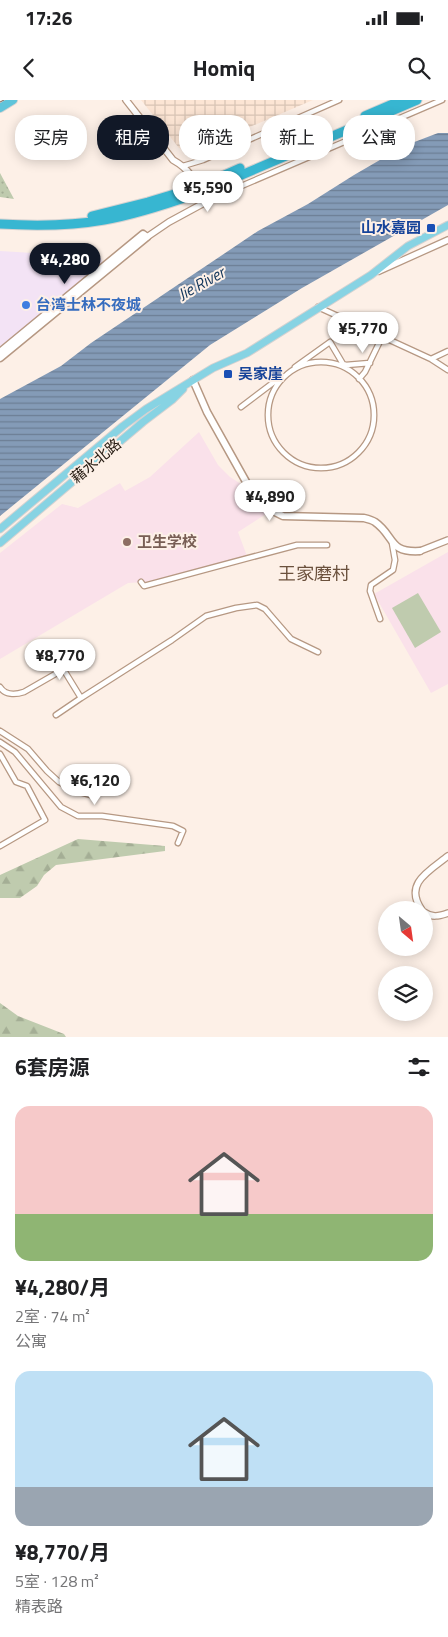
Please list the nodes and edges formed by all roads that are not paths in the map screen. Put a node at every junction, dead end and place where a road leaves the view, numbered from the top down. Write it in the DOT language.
graph roads {
  1 [pos="14,100"];
  2 [pos="126,100"];
  3 [pos="339,100"];
  4 [pos="402,100"];
  5 [pos="418,100"];
  6 [pos="442,100"];
  7 [pos="0,108"];
  8 [pos="183,166"];
  9 [pos="203,188"];
  10 [pos="204,203"];
  11 [pos="107,216"];
  12 [pos="0,219"];
  13 [pos="448,223"];
  14 [pos="0,224"];
  15 [pos="147,238"];
  16 [pos="448,240"];
  17 [pos="371,275"];
  18 [pos="339,296"];
  19 [pos="318,307"];
  20 [pos="382,337"];
  21 [pos="448,351"];
  22 [pos="0,352"];
  23 [pos="0,358"];
  24 [pos="431,359"];
  25 [pos="370,362"];
  26 [pos="448,370"];
  27 [pos="359,379"];
  28 [pos="193,380"];
  29 [pos="241,406"];
  30 [pos="0,529"];
  31 [pos="448,540"];
  32 [pos="392,542"];
  33 [pos="0,543"];
  34 [pos="327,545"];
  35 [pos="420,551"];
  36 [pos="141,582"];
  37 [pos="380,620"];
  38 [pos="318,652"];
  39 [pos="54,654"];
  40 [pos="64,669"];
  41 [pos="0,687"];
  42 [pos="81,698"];
  43 [pos="56,715"];
  44 [pos="0,731"];
  45 [pos="0,742"];
  46 [pos="0,754"];
  47 [pos="2,763"];
  48 [pos="91,795"];
  49 [pos="178,843"];
  50 [pos="0,846"];
  51 [pos="448,856"];
  52 [pos="417,901"];
  53 [pos="448,913"];
  54 [pos="433,916"];
  1 -- 7 [label="highway"];
  2 -- 8 [label="street"];
  3 -- 8 [label="street"];
  4 -- 9 [label="highway"];
  5 -- 9 [label="highway"];
  6 -- 10 [label="street"];
  8 -- 10 [label="street"];
  9 -- 11 [label="highway, bridge"];
  10 -- 15 [label="street"];
  11 -- 12 [label="highway"];
  11 -- 14 [label="highway"];
  13 -- 17 [label="main road, 藉水北路"];
  13 -- 18 [label="main road, 藉水北路"];
  15 -- 22 [label="main road"];
  15 -- 23 [label="main road"];
  16 -- 17 [label="street"];
  17 -- 18 [label="main road, 藉水北路"];
  18 -- 19 [label="main road, 藉水北路"];
  19 -- 20 [label="street"];
  19 -- 28 [label="main road, 藉水北路"];
  20 -- 24 [label="street"];
  20 -- 25 [label="street"];
  21 -- 24 [label="street"];
  24 -- 26 [label="street"];
  25 -- 27 [label="street"];
  25 -- 29 [label="street"];
  27 -- 27 [label="street"];
  28 -- 30 [label="main road, 藉水北路"];
  28 -- 32 [label="main road"];
  28 -- 33 [label="main road, 藉水北路"];
  31 -- 35 [label="street"];
  32 -- 35 [label="main road"];
  32 -- 37 [label="street"];
  34 -- 36 [label="street"];
  38 -- 42 [label="street"];
  39 -- 40 [label="street"];
  40 -- 41 [label="street"];
  40 -- 42 [label="street"];
  42 -- 43 [label="street"];
  44 -- 48 [label="street"];
  45 -- 49 [label="street"];
  46 -- 47 [label="street"];
  47 -- 50 [label="street"];
  51 -- 52 [label="street"];
  53 -- 54 [label="street"];
}
